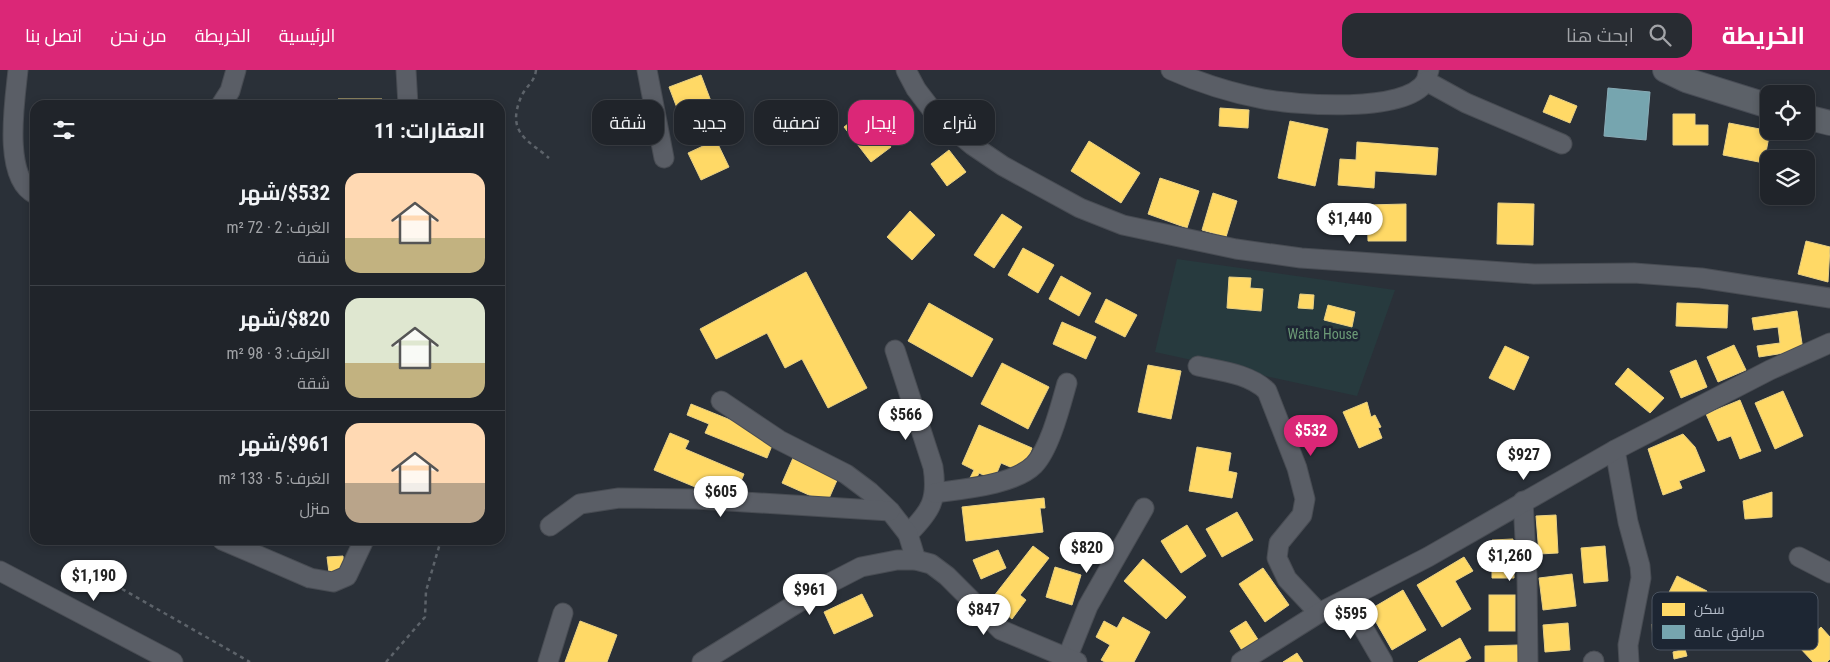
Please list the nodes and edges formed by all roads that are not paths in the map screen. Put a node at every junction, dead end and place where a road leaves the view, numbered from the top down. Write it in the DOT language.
graph roads {
  1 [pos="18,70"];
  2 [pos="236,70"];
  3 [pos="406,70"];
  4 [pos="647,70"];
  5 [pos="906,70"];
  6 [pos="1171,70"];
  7 [pos="1672,72"];
  8 [pos="1427,76"];
  9 [pos="224,100"];
  10 [pos="408,100"];
  11 [pos="1760,103"];
  12 [pos="1815,119"];
  13 [pos="1830,123"];
  14 [pos="1562,144"];
  15 [pos="664,158"];
  16 [pos="30,191"];
  17 [pos="1830,298"];
  18 [pos="1830,343"];
  19 [pos="895,350"];
  20 [pos="1198,366"];
  21 [pos="1067,383"];
  22 [pos="721,401"];
  23 [pos="1614,450"];
  24 [pos="935,493"];
  25 [pos="1523,501"];
  26 [pos="1144,508"];
  27 [pos="890,511"];
  28 [pos="550,526"];
  29 [pos="908,534"];
  30 [pos="238,545"];
  31 [pos="362,545"];
  32 [pos="1799,557"];
  33 [pos="916,560"];
  34 [pos="0,570"];
  35 [pos="1830,573"];
  36 [pos="1347,600"];
  37 [pos="563,613"];
  38 [pos="1319,613"];
  39 [pos="1073,659"];
  40 [pos="173,662"];
  41 [pos="548,662"];
  42 [pos="702,662"];
  43 [pos="1241,662"];
  44 [pos="1383,662"];
  45 [pos="1528,662"];
  46 [pos="1629,662"];
  1 -- 16 [label="street"];
  2 -- 9 [label="street"];
  3 -- 10 [label="street"];
  4 -- 15 [label="street"];
  5 -- 17 [label="street"];
  6 -- 8 [label="street"];
  7 -- 11 [label="main road"];
  8 -- 14 [label="street"];
  12 -- 13 [label="main road"];
  18 -- 23 [label="street"];
  19 -- 24 [label="street"];
  20 -- 38 [label="street"];
  21 -- 24 [label="street"];
  22 -- 27 [label="street"];
  23 -- 25 [label="street"];
  23 -- 46 [label="street"];
  24 -- 29 [label="street"];
  25 -- 36 [label="street"];
  25 -- 45 [label="street"];
  26 -- 39 [label="street"];
  27 -- 28 [label="street"];
  27 -- 29 [label="street"];
  29 -- 33 [label="street"];
  30 -- 31 [label="street"];
  32 -- 35 [label="street"];
  33 -- 39 [label="street"];
  33 -- 42 [label="street"];
  34 -- 40 [label="street"];
  36 -- 38 [label="street"];
  36 -- 44 [label="street"];
  37 -- 41 [label="street"];
  38 -- 43 [label="street"];
}
